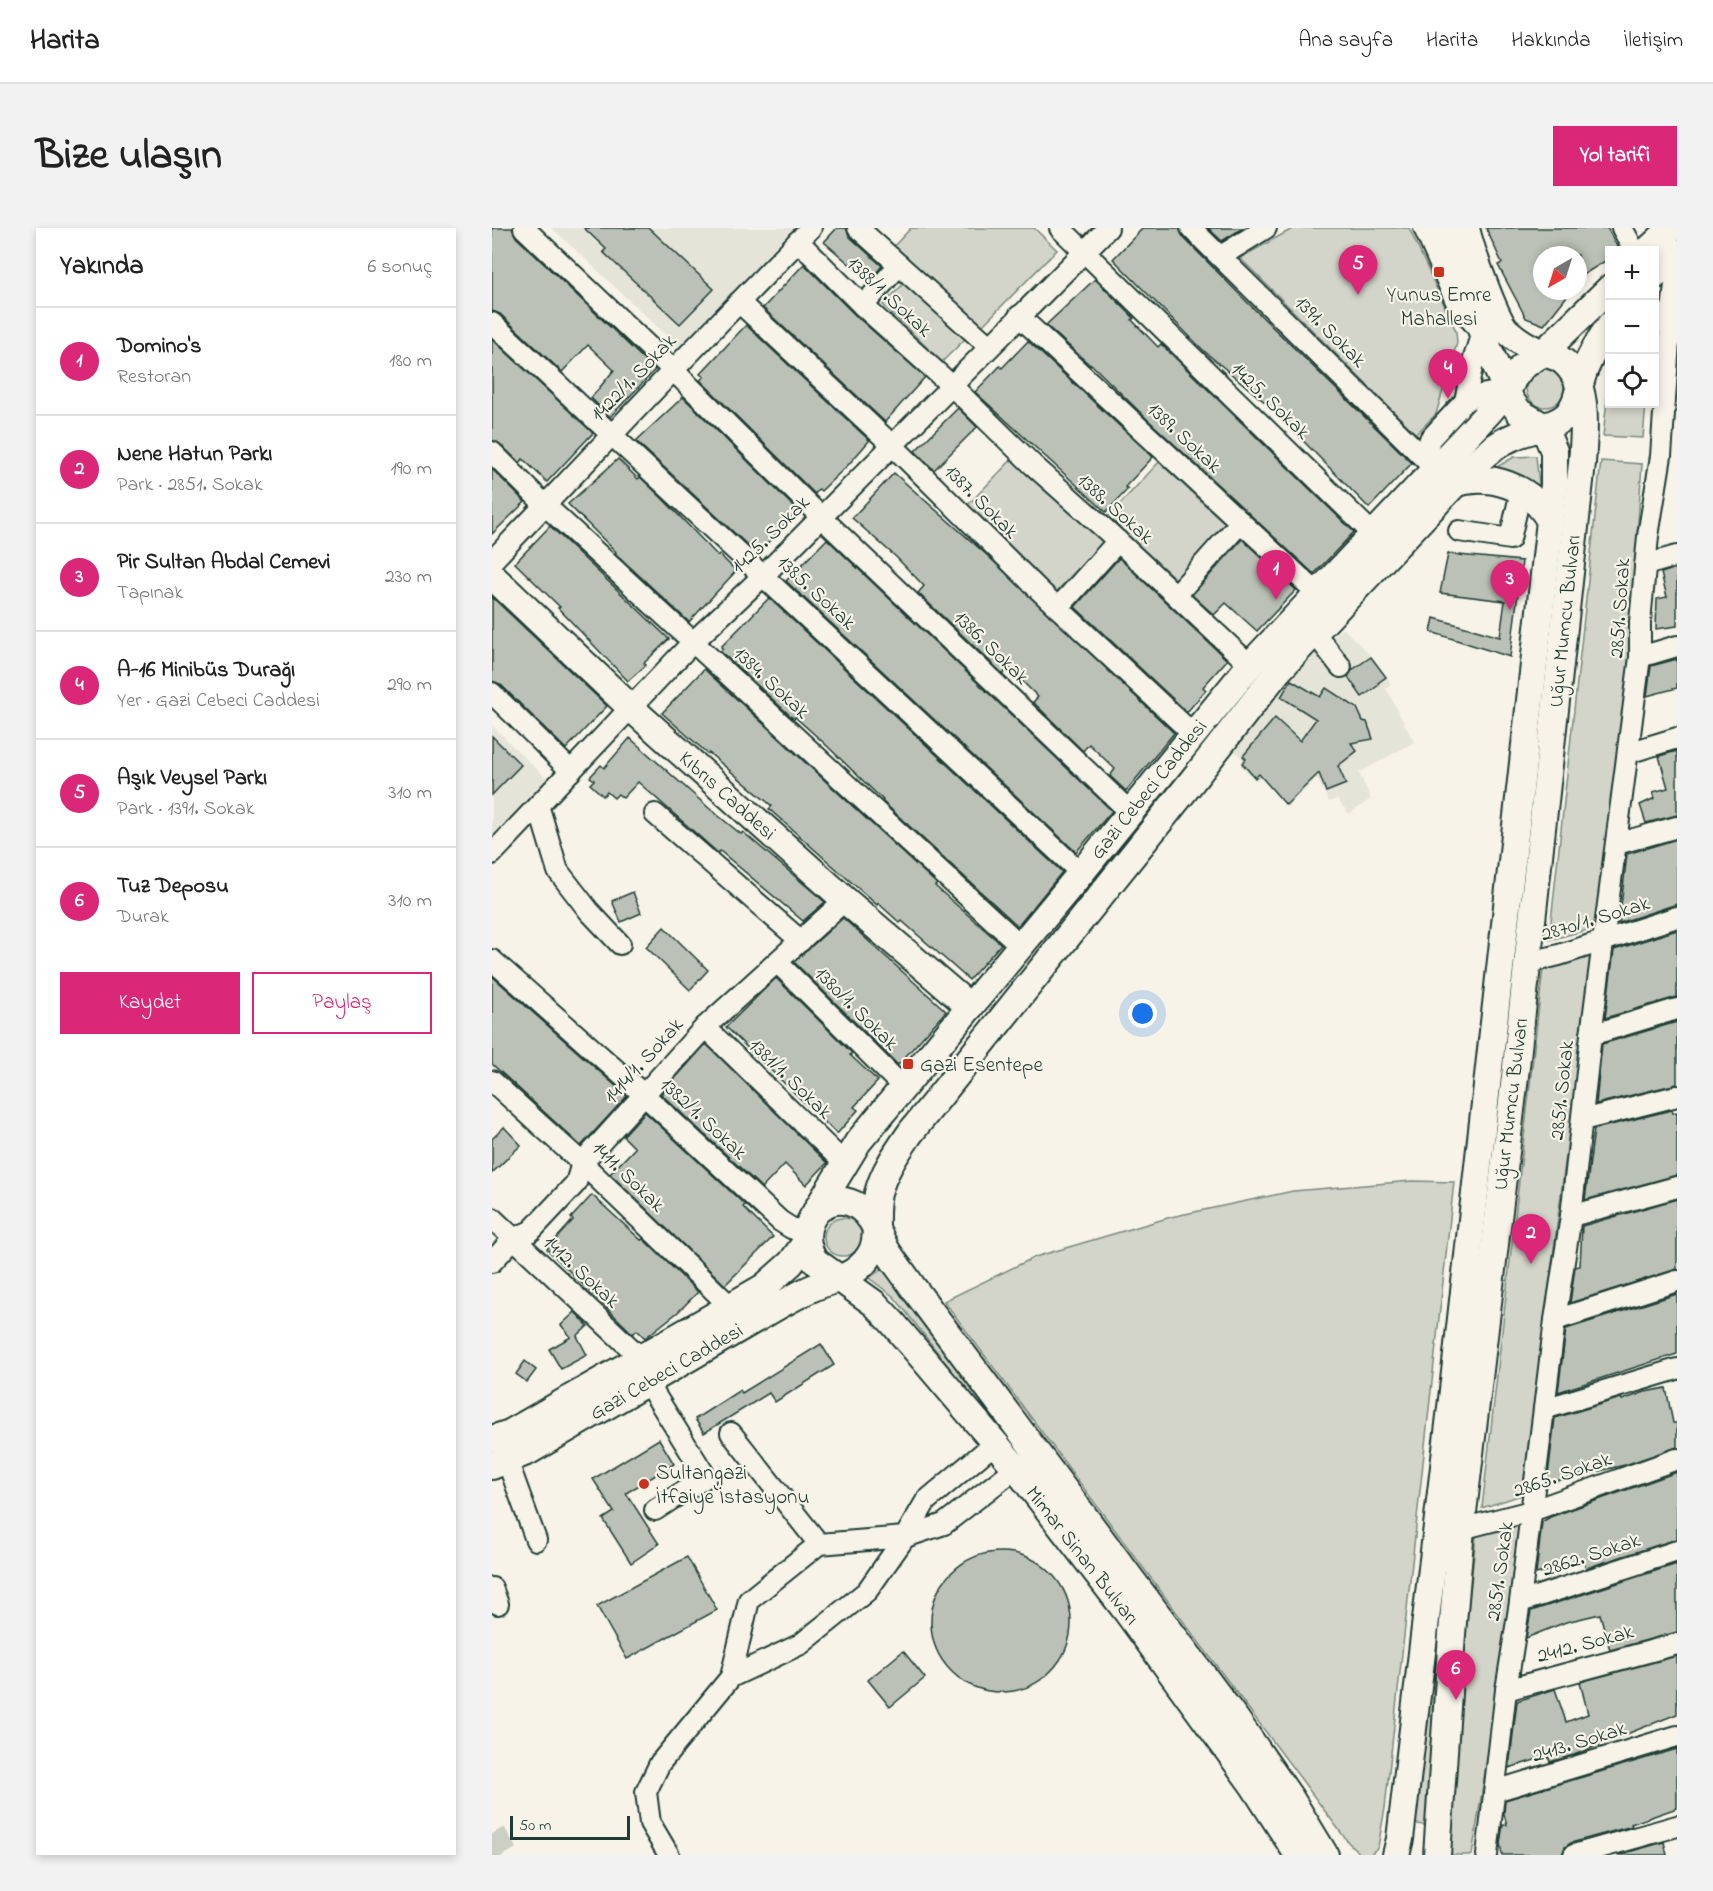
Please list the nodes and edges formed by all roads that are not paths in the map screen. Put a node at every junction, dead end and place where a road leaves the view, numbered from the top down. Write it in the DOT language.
graph roads {
  1 [pos="524,228"];
  2 [pos="858,228"];
  3 [pos="1060,228"];
  4 [pos="1108,228"];
  5 [pos="1191,228"];
  6 [pos="1266,228"];
  7 [pos="1424,228"];
  8 [pos="1445,228"];
  9 [pos="1466,228"];
  10 [pos="1622,228"];
  11 [pos="1672,228"];
  12 [pos="805,235"];
  13 [pos="1632,246"];
  14 [pos="1652,246"];
  15 [pos="1085,251"];
  16 [pos="1677,253"];
  17 [pos="1221,256"];
  18 [pos="899,265"];
  19 [pos="1677,267"];
  20 [pos="1659,271"];
  21 [pos="1605,293"];
  22 [pos="739,302"];
  23 [pos="863,306"];
  24 [pos="1019,316"];
  25 [pos="1659,316"];
  26 [pos="492,323"];
  27 [pos="1670,328"];
  28 [pos="1605,331"];
  29 [pos="1482,332"];
  30 [pos="989,346"];
  31 [pos="1543,353"];
  32 [pos="673,370"];
  33 [pos="951,384"];
  34 [pos="1579,389"];
  35 [pos="1508,390"];
  36 [pos="1465,401"];
  37 [pos="1543,426"];
  38 [pos="612,434"];
  39 [pos="891,445"];
  40 [pos="492,452"];
  41 [pos="1668,464"];
  42 [pos="1439,472"];
  43 [pos="1521,491"];
  44 [pos="545,505"];
  45 [pos="821,517"];
  46 [pos="1550,521"];
  47 [pos="1241,522"];
  48 [pos="1459,531"];
  49 [pos="1373,534"];
  50 [pos="1118,541"];
  51 [pos="1677,556"];
  52 [pos="492,561"];
  53 [pos="1646,565"];
  54 [pos="764,575"];
  55 [pos="492,576"];
  56 [pos="1317,593"];
  57 [pos="1176,596"];
  58 [pos="1058,608"];
  59 [pos="1314,632"];
  60 [pos="693,642"];
  61 [pos="1677,646"];
  62 [pos="1640,657"];
  63 [pos="1250,665"];
  64 [pos="1341,666"];
  65 [pos="492,693"];
  66 [pos="630,707"];
  67 [pos="1193,734"];
  68 [pos="1677,738"];
  69 [pos="1628,753"];
  70 [pos="571,771"];
  71 [pos="538,805"];
  72 [pos="1129,811"];
  73 [pos="655,814"];
  74 [pos="1677,827"];
  75 [pos="1616,844"];
  76 [pos="492,854"];
  77 [pos="1081,873"];
  78 [pos="845,900"];
  79 [pos="1677,918"];
  80 [pos="1604,940"];
  81 [pos="801,941"];
  82 [pos="620,944"];
  83 [pos="1021,946"];
  84 [pos="492,960"];
  85 [pos="778,963"];
  86 [pos="1526,963"];
  87 [pos="970,1007"];
  88 [pos="1677,1009"];
  89 [pos="705,1028"];
  90 [pos="1592,1035"];
  91 [pos="492,1081"];
  92 [pos="903,1087"];
  93 [pos="643,1094"];
  94 [pos="1677,1096"];
  95 [pos="1582,1120"];
  96 [pos="582,1163"];
  97 [pos="844,1163"];
  98 [pos="1677,1187"];
  99 [pos="1571,1216"];
  100 [pos="492,1218"];
  101 [pos="875,1228"];
  102 [pos="810,1229"];
  103 [pos="513,1239"];
  104 [pos="492,1262"];
  105 [pos="840,1278"];
  106 [pos="1677,1281"];
  107 [pos="731,1307"];
  108 [pos="1555,1320"];
  109 [pos="1677,1369"];
  110 [pos="644,1370"];
  111 [pos="1544,1409"];
  112 [pos="731,1433"];
  113 [pos="492,1439"];
  114 [pos="995,1443"];
  115 [pos="1677,1459"];
  116 [pos="499,1463"];
  117 [pos="1016,1468"];
  118 [pos="655,1510"];
  119 [pos="1531,1511"];
  120 [pos="1461,1529"];
  121 [pos="905,1537"];
  122 [pos="536,1540"];
  123 [pos="819,1544"];
  124 [pos="1677,1551"];
  125 [pos="1520,1602"];
  126 [pos="1677,1644"];
  127 [pos="731,1677"];
  128 [pos="1506,1690"];
  129 [pos="1677,1736"];
  130 [pos="1495,1791"];
  131 [pos="1677,1826"];
  132 [pos="1398,1847"];
  133 [pos="669,1855"];
  134 [pos="1298,1855"];
  135 [pos="1325,1855"];
  136 [pos="1435,1855"];
  137 [pos="1487,1855"];
  138 [pos="1574,1855"];
  1 -- 32 [label="street, 1386. Sokak"];
  2 -- 18 [label="street"];
  3 -- 15 [label="street, 1425. Sokak"];
  4 -- 15 [label="street, 1425. Sokak"];
  5 -- 17 [label="street, 1391. Sokak"];
  6 -- 17 [label="street"];
  7 -- 29 [label="street"];
  8 -- 29 [label="main road"];
  9 -- 31 [label="main road"];
  10 -- 13 [label="street"];
  11 -- 14 [label="main road"];
  12 -- 22 [label="street, 1422/1. Sokak"];
  12 -- 23 [label="street, 1388/1 .Sokak"];
  15 -- 24 [label="street, 1425. Sokak"];
  15 -- 49 [label="street, 1425. Sokak"];
  16 -- 20 [label="main road"];
  17 -- 42 [label="street, 1391. Sokak"];
  18 -- 23 [label="street"];
  18 -- 30 [label="street"];
  19 -- 27 [label="street, 2851. Sokak"];
  21 -- 31 [label="main road"];
  22 -- 32 [label="street, 1422/1. Sokak"];
  22 -- 39 [label="street, 1387. Sokak"];
  23 -- 33 [label="street, 1388/1 .Sokak"];
  24 -- 30 [label="street, 1425. Sokak"];
  24 -- 47 [label="street, 1389. Sokak"];
  25 -- 27 [label="street"];
  26 -- 38 [label="street, 1385. Sokak"];
  27 -- 41 [label="street, 2851. Sokak"];
  28 -- 34 [label="main road"];
  29 -- 35 [label="main road"];
  29 -- 36 [label="street"];
  30 -- 33 [label="street, 1425. Sokak"];
  31 -- 34 [label="main road"];
  31 -- 35 [label="main road"];
  32 -- 38 [label="street, 1422/1. Sokak"];
  32 -- 45 [label="street, 1386. Sokak"];
  33 -- 39 [label="street, 1425. Sokak"];
  33 -- 50 [label="street, 1388. Sokak"];
  34 -- 37 [label="main road"];
  34 -- 86 [label="main road, Uğur Mumcu Bulvarı"];
  35 -- 36 [label="street"];
  35 -- 37 [label="main road"];
  35 -- 42 [label="main road, Gazi Cebeci Caddesi"];
  36 -- 42 [label="street"];
  37 -- 42 [label="main road, Gazi Cebeci Caddesi"];
  37 -- 46 [label="main road, Uğur Mumcu Bulvarı"];
  38 -- 44 [label="street, 1422/1. Sokak"];
  38 -- 54 [label="street, 1385. Sokak"];
  39 -- 45 [label="street, 1425. Sokak"];
  39 -- 58 [label="street, 1387. Sokak"];
  40 -- 44 [label="street, 1384. Sokak"];
  41 -- 53 [label="street, 2851. Sokak"];
  42 -- 43 [label="main road"];
  42 -- 49 [label="main road, Gazi Cebeci Caddesi"];
  42 -- 59 [label="main road, Gazi Cebeci Caddesi"];
  43 -- 46 [label="main road"];
  43 -- 48 [label="street"];
  44 -- 52 [label="street, 1422/1. Sokak"];
  44 -- 60 [label="street, 1384. Sokak"];
  45 -- 54 [label="street, 1425. Sokak"];
  45 -- 72 [label="street, 1386. Sokak"];
  46 -- 132 [label="main road, Uğur Mumcu Bulvarı"];
  47 -- 56 [label="street, 1389. Sokak"];
  47 -- 57 [label="street"];
  49 -- 56 [label="main road, Gazi Cebeci Caddesi"];
  50 -- 57 [label="street, 1388. Sokak"];
  50 -- 58 [label="street"];
  51 -- 53 [label="street"];
  53 -- 62 [label="street, 2851. Sokak"];
  54 -- 60 [label="street, 1425. Sokak"];
  54 -- 77 [label="street, 1385. Sokak"];
  55 -- 66 [label="main road, Kıbrıs Caddesi"];
  56 -- 63 [label="main road, Gazi Cebeci Caddesi"];
  57 -- 63 [label="street, 1388. Sokak"];
  58 -- 67 [label="street, 1387. Sokak"];
  59 -- 64 [label="street"];
  59 -- 101 [label="main road, Gazi Cebeci Caddesi"];
  60 -- 66 [label="street, 1425. Sokak"];
  60 -- 83 [label="street, 1384. Sokak"];
  61 -- 62 [label="street"];
  62 -- 69 [label="street, 2851. Sokak"];
  63 -- 67 [label="main road, Gazi Cebeci Caddesi"];
  65 -- 70 [label="street"];
  66 -- 70 [label="street, 1425. Sokak"];
  66 -- 78 [label="main road, Kıbrıs Caddesi"];
  67 -- 72 [label="main road, Gazi Cebeci Caddesi"];
  68 -- 69 [label="street"];
  69 -- 75 [label="street, 2851. Sokak"];
  70 -- 71 [label="street, 1425. Sokak"];
  71 -- 76 [label="street, 1425. Sokak"];
  71 -- 82 [label="street"];
  72 -- 77 [label="main road, Gazi Cebeci Caddesi"];
  73 -- 81 [label="street"];
  74 -- 75 [label="street"];
  75 -- 80 [label="street, 2851. Sokak"];
  77 -- 83 [label="main road, Gazi Cebeci Caddesi"];
  78 -- 81 [label="street, 1414/1. Sokak"];
  78 -- 87 [label="main road, Kıbrıs Caddesi"];
  79 -- 80 [label="street, 2870/1. Sokak"];
  80 -- 86 [label="street, 2870/1. Sokak"];
  80 -- 90 [label="street, 2851. Sokak"];
  81 -- 85 [label="street, 1414/1. Sokak"];
  83 -- 87 [label="main road, Gazi Cebeci Caddesi"];
  84 -- 93 [label="street, 1382/1. Sokak"];
  85 -- 89 [label="street, 1414/1. Sokak"];
  85 -- 92 [label="street, 1380/1. Sokak"];
  86 -- 120 [label="main road, Uğur Mumcu Bulvarı"];
  87 -- 92 [label="main road, Gazi Cebeci Caddesi"];
  88 -- 90 [label="street"];
  89 -- 93 [label="street, 1414/1. Sokak"];
  89 -- 97 [label="street, 1381/1. Sokak"];
  90 -- 95 [label="street, 2851. Sokak"];
  91 -- 96 [label="street, 1411. Sokak"];
  92 -- 97 [label="main road, Gazi Cebeci Caddesi"];
  93 -- 96 [label="street, 1414/1. Sokak"];
  93 -- 102 [label="street, 1382/1. Sokak"];
  94 -- 95 [label="street"];
  95 -- 99 [label="street, 2851. Sokak"];
  96 -- 103 [label="street, 1414/1. Sokak"];
  96 -- 107 [label="street, 1411. Sokak"];
  97 -- 102 [label="main road, Gazi Cebeci Caddesi"];
  98 -- 99 [label="street"];
  99 -- 108 [label="street, 2851. Sokak"];
  100 -- 103 [label="street, 1412. Sokak"];
  101 -- 102 [label="main road"];
  101 -- 105 [label="main road"];
  101 -- 135 [label="main road"];
  102 -- 105 [label="main road"];
  102 -- 107 [label="main road, Gazi Cebeci Caddesi"];
  103 -- 104 [label="street, 1414/1. Sokak"];
  103 -- 110 [label="street, 1412. Sokak"];
  105 -- 110 [label="main road, Gazi Cebeci Caddesi"];
  105 -- 114 [label="main road, Mimar Sinan Bulvarı"];
  106 -- 108 [label="street"];
  107 -- 110 [label="main road, Gazi Cebeci Caddesi"];
  108 -- 111 [label="street, 2851. Sokak"];
  109 -- 111 [label="street"];
  110 -- 113 [label="main road, Gazi Cebeci Caddesi"];
  110 -- 116 [label="main road, Gazi Cebeci Caddesi"];
  110 -- 118 [label="street, 1412. Sokak"];
  111 -- 119 [label="street, 2851. Sokak"];
  112 -- 123 [label="street"];
  114 -- 117 [label="main road, Mimar Sinan Bulvarı"];
  114 -- 121 [label="street"];
  115 -- 119 [label="street, 2865. Sokak"];
  116 -- 122 [label="street"];
  117 -- 121 [label="street"];
  117 -- 134 [label="main road, Mimar Sinan Bulvarı"];
  119 -- 120 [label="street, 2865. Sokak"];
  119 -- 125 [label="street, 2851. Sokak"];
  120 -- 136 [label="main road, Uğur Mumcu Bulvarı"];
  121 -- 123 [label="street"];
  121 -- 127 [label="street"];
  123 -- 127 [label="street"];
  124 -- 125 [label="street, 2862. Sokak"];
  125 -- 128 [label="street, 2851. Sokak"];
  126 -- 128 [label="street, 2412. Sokak"];
  127 -- 133 [label="street"];
  128 -- 130 [label="street, 2851. Sokak"];
  129 -- 130 [label="street, 2413. Sokak"];
  130 -- 137 [label="street, 2851. Sokak"];
  131 -- 138 [label="street"];
  132 -- 136 [label="main road"];
}
